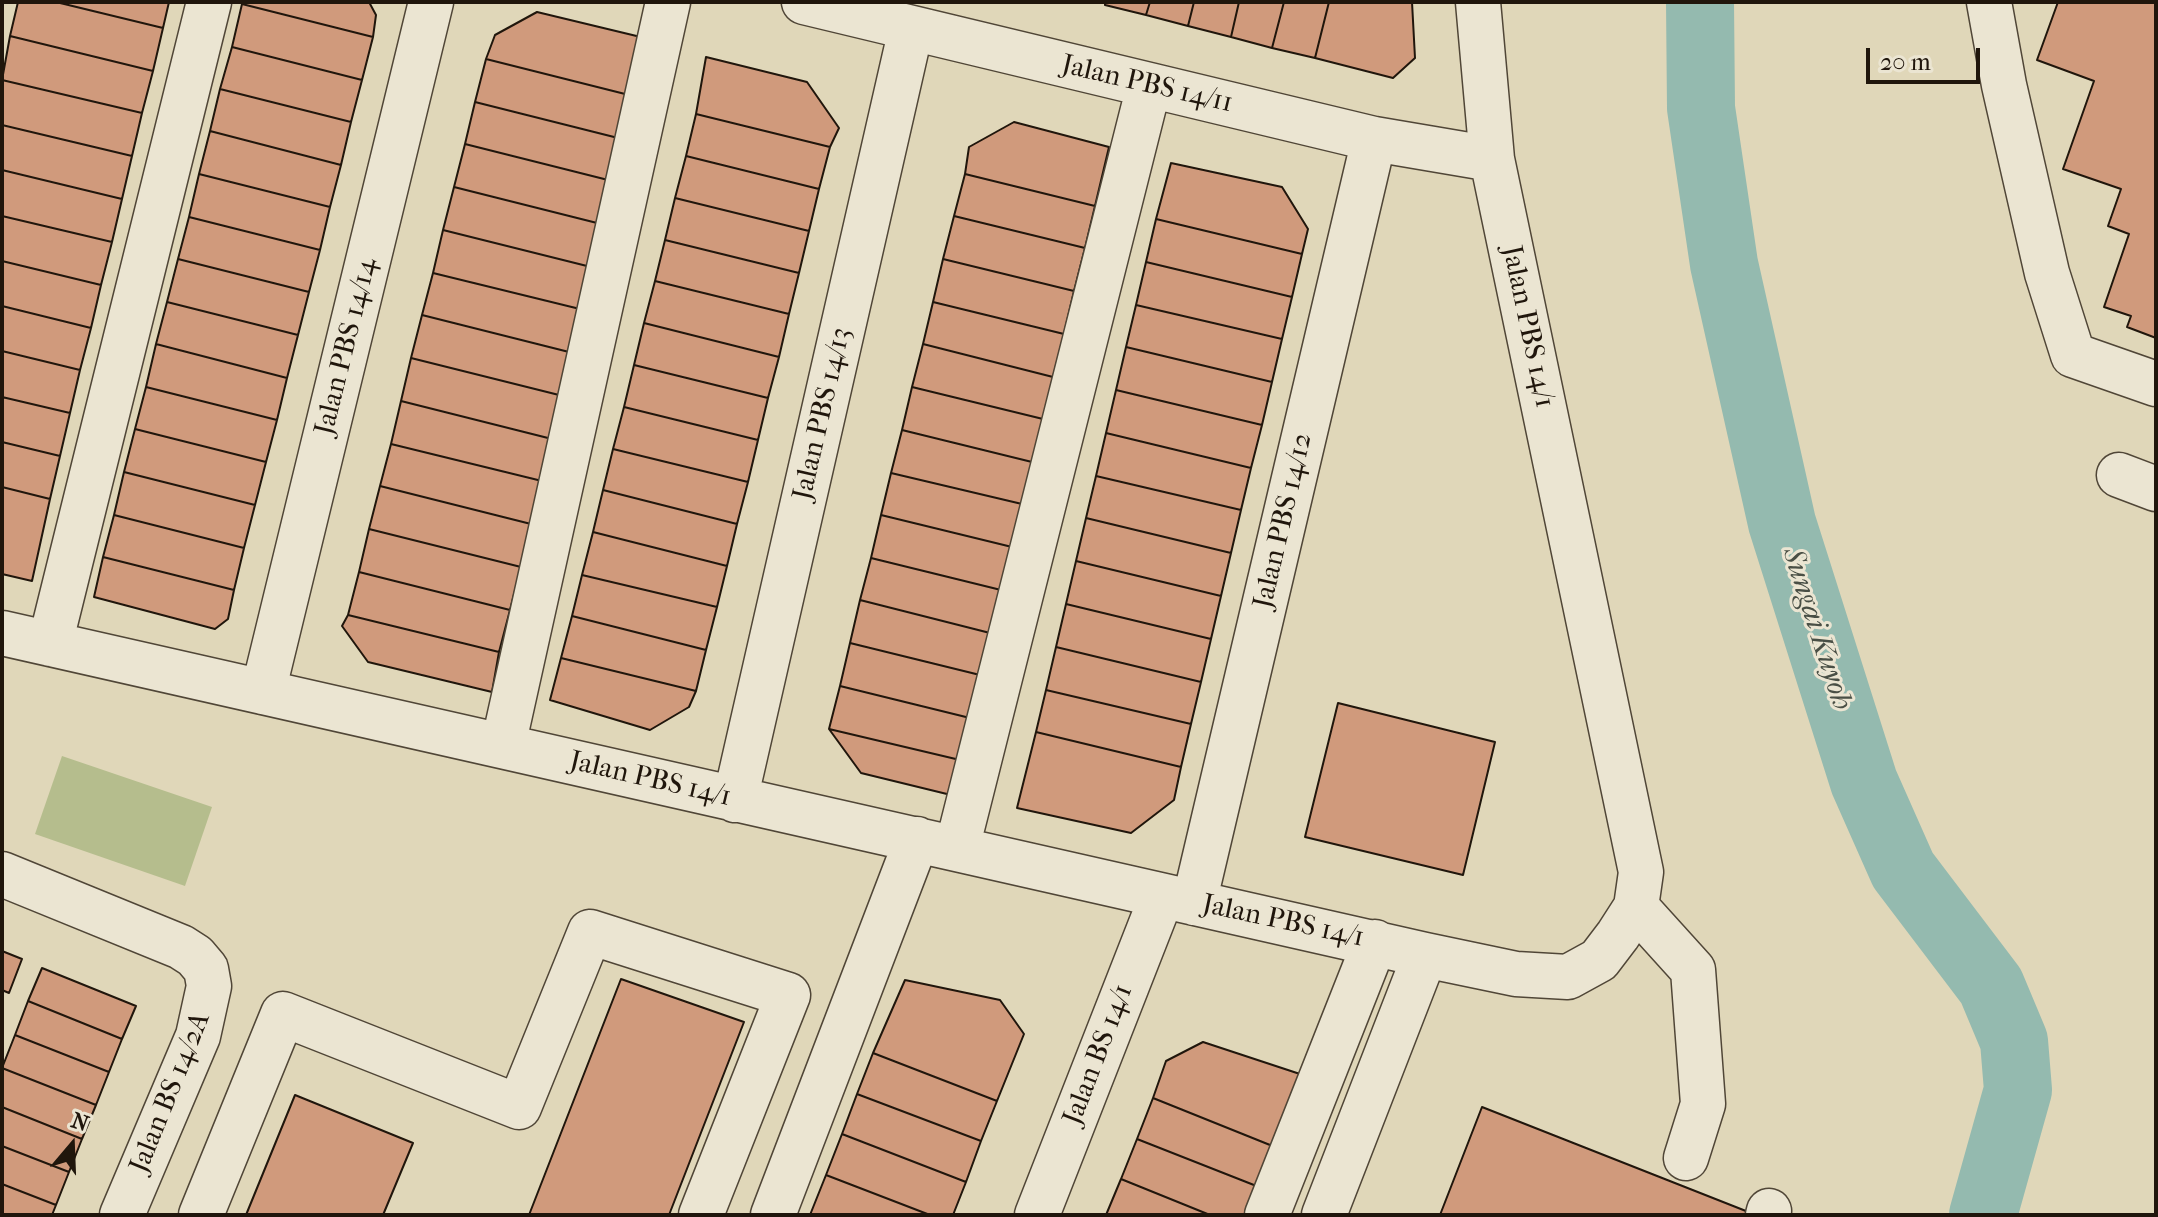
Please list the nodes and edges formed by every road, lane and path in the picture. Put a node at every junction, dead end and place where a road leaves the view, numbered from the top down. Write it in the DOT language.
graph roads {
  1 [pos="209,2"];
  2 [pos="431,2"];
  3 [pos="668,2"];
  4 [pos="804,2"];
  5 [pos="1478,2"];
  6 [pos="1989,2"];
  7 [pos="911,29"];
  8 [pos="1149,86"];
  9 [pos="1374,139"];
  10 [pos="1492,159"];
  11 [pos="2156,384"];
  12 [pos="2,633"];
  13 [pos="50,644"];
  14 [pos="263,692"];
  15 [pos="503,746"];
  16 [pos="735,800"];
  17 [pos="937,844"];
  18 [pos="2,874"];
  19 [pos="1178,899"];
  20 [pos="1636,907"];
  21 [pos="1375,942"];
  22 [pos="1425,955"];
  23 [pos="1686,1158"];
  24 [pos="122,1215"];
  25 [pos="201,1215"];
  26 [pos="701,1215"];
  27 [pos="773,1215"];
  28 [pos="1037,1215"];
  29 [pos="1267,1215"];
  30 [pos="1324,1215"];
  1 -- 13 [label="street"];
  2 -- 14 [label="street, Jalan PBS 14/14"];
  3 -- 15 [label="street"];
  4 -- 7 [label="street, Jalan PBS 14/11"];
  5 -- 10 [label="street, Jalan PBS 14/1"];
  6 -- 11 [label="street"];
  7 -- 8 [label="street, Jalan PBS 14/11"];
  7 -- 16 [label="street, Jalan PBS 14/13"];
  8 -- 9 [label="street, Jalan PBS 14/11"];
  8 -- 17 [label="street"];
  9 -- 10 [label="street, Jalan PBS 14/11"];
  9 -- 19 [label="street, Jalan PBS 14/12"];
  10 -- 20 [label="street, Jalan PBS 14/1"];
  12 -- 13 [label="street, Jalan PBS 14/1"];
  13 -- 14 [label="street, Jalan PBS 14/1"];
  14 -- 15 [label="street, Jalan PBS 14/1"];
  15 -- 16 [label="street, Jalan PBS 14/1"];
  16 -- 17 [label="street, Jalan PBS 14/1"];
  17 -- 19 [label="street, Jalan PBS 14/1"];
  17 -- 27 [label="street"];
  18 -- 24 [label="street, Jalan BS 14/2A"];
  19 -- 21 [label="street, Jalan PBS 14/1"];
  19 -- 28 [label="street, Jalan BS 14/1"];
  20 -- 22 [label="street, Jalan PBS 14/1"];
  20 -- 23 [label="street"];
  21 -- 22 [label="street, Jalan PBS 14/1"];
  21 -- 29 [label="street"];
  22 -- 30 [label="street"];
  25 -- 26 [label="street"];
}
